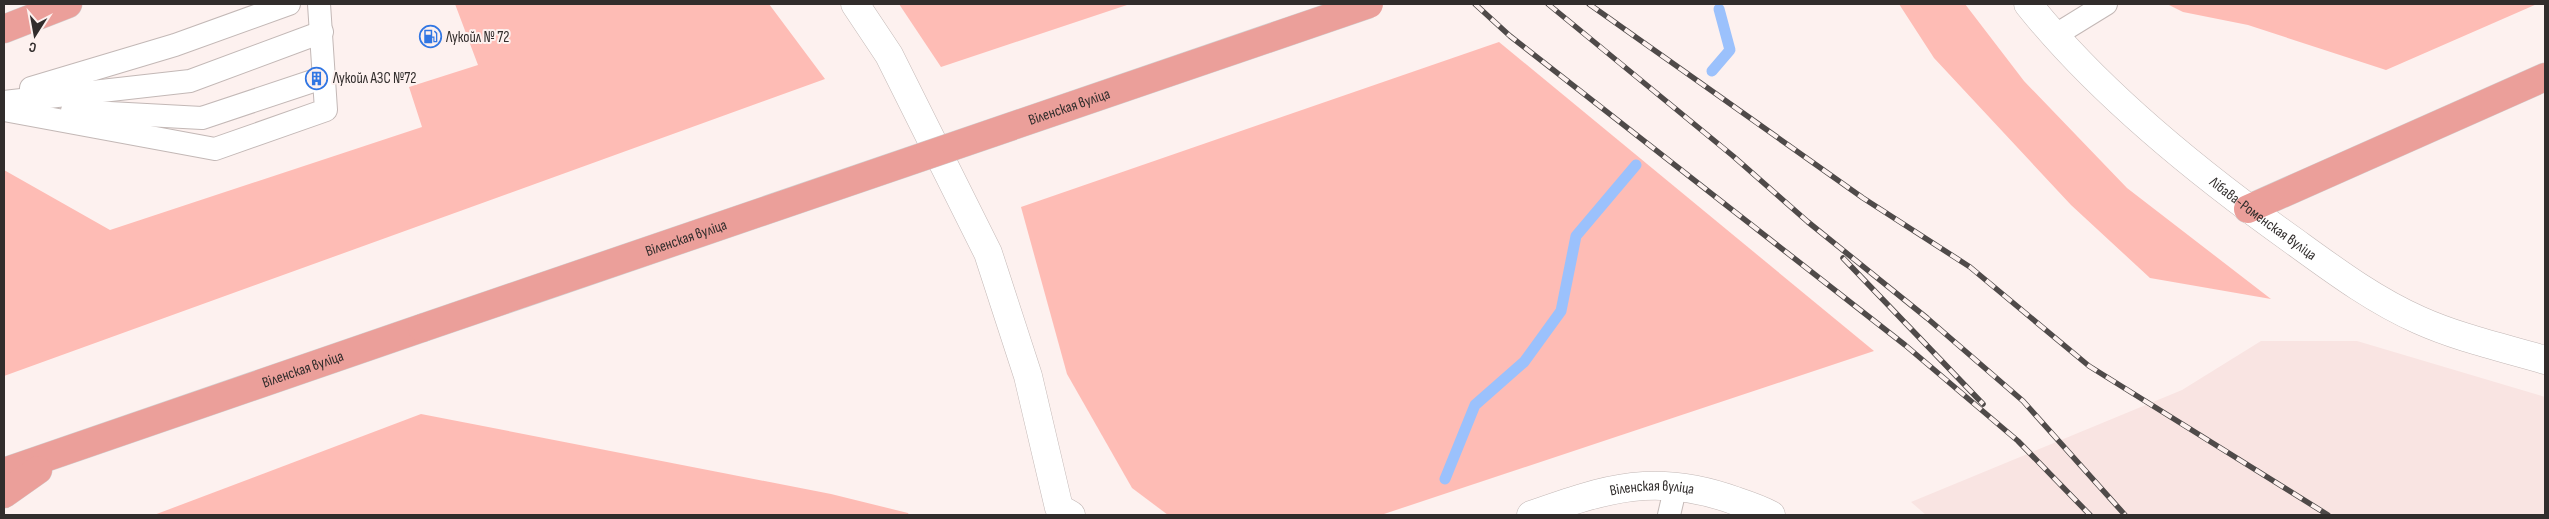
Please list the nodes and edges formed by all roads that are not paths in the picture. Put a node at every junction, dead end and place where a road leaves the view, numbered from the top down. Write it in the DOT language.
graph roads {
  1 [pos="68,4"];
  2 [pos="289,4"];
  3 [pos="320,4"];
  4 [pos="854,4"];
  5 [pos="1369,4"];
  6 [pos="2028,4"];
  7 [pos="2106,4"];
  8 [pos="4,29"];
  9 [pos="322,32"];
  10 [pos="2054,36"];
  11 [pos="325,77"];
  12 [pos="2545,77"];
  13 [pos="4,96"];
  14 [pos="4,102"];
  15 [pos="4,109"];
  16 [pos="2248,209"];
  17 [pos="2545,360"];
  18 [pos="64,453"];
  19 [pos="4,454"];
  20 [pos="4,472"];
  21 [pos="1676,485"];
  22 [pos="1053,486"];
  23 [pos="4,494"];
  24 [pos="1053,515"];
  25 [pos="1071,515"];
  26 [pos="1531,515"];
  27 [pos="1670,515"];
  28 [pos="1771,515"];
  1 -- 8 [label="main road"];
  2 -- 13 [label="lane"];
  3 -- 9 [label="lane"];
  4 -- 22 [label="main road"];
  5 -- 18 [label="main road, Віленская вуліца, bridge"];
  6 -- 10 [label="main road, Лібава-Роменская вуліца"];
  7 -- 10 [label="lane"];
  9 -- 11 [label="lane"];
  9 -- 14 [label="lane"];
  10 -- 16 [label="main road, Лібава-Роменская вуліца"];
  11 -- 15 [label="lane"];
  11 -- 15 [label="lane"];
  12 -- 16 [label="main road"];
  16 -- 17 [label="main road, Лібава-Роменская вуліца"];
  18 -- 19 [label="main road"];
  18 -- 20 [label="main road, Віленская вуліца"];
  18 -- 23 [label="main road"];
  21 -- 26 [label="main road, Віленская вуліца"];
  21 -- 27 [label="lane"];
  21 -- 28 [label="main road, Віленская вуліца"];
  22 -- 24 [label="main road"];
  22 -- 25 [label="main road"];
}
